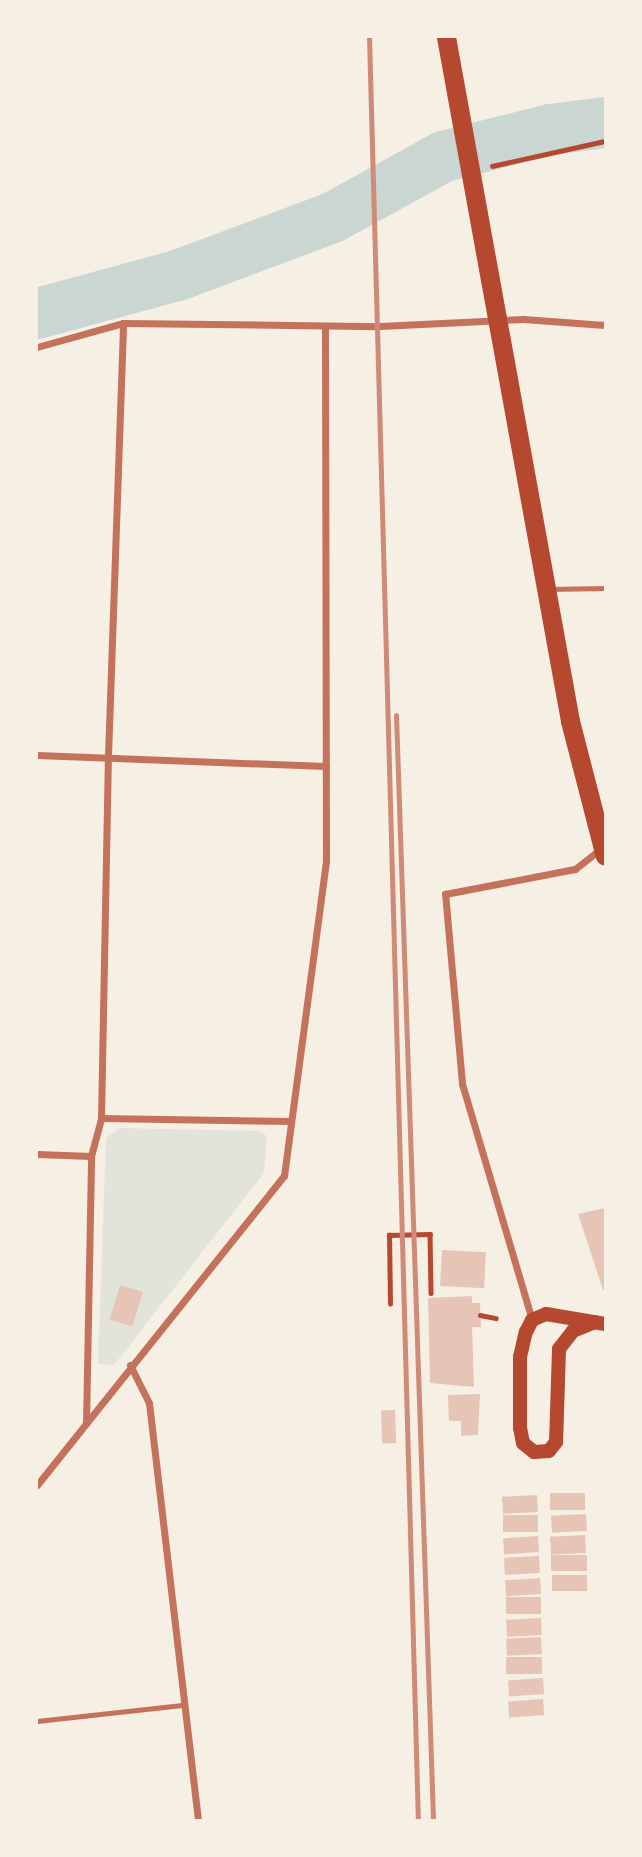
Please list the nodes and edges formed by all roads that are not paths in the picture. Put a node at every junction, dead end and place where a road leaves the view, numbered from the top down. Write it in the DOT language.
graph roads {
  1 [pos="446,37"];
  2 [pos="499,320"];
  3 [pos="123,323"];
  4 [pos="605,325"];
  5 [pos="325,326"];
  6 [pos="37,347"];
  7 [pos="605,588"];
  8 [pos="548,589"];
  9 [pos="37,755"];
  10 [pos="107,756"];
  11 [pos="326,766"];
  12 [pos="604,849"];
  13 [pos="101,1118"];
  14 [pos="290,1121"];
  15 [pos="37,1154"];
  16 [pos="91,1156"];
  17 [pos="532,1320"];
  18 [pos="600,1323"];
  19 [pos="130,1365"];
  20 [pos="86,1423"];
  21 [pos="37,1485"];
  22 [pos="182,1704"];
  23 [pos="37,1721"];
  24 [pos="198,1820"];
  1 -- 2 [label="highway"];
  2 -- 4 [label="street"];
  2 -- 5 [label="street"];
  2 -- 8 [label="highway"];
  3 -- 5 [label="street"];
  3 -- 6 [label="street"];
  3 -- 10 [label="street"];
  5 -- 11 [label="street"];
  7 -- 8 [label="lane"];
  8 -- 12 [label="highway"];
  9 -- 10 [label="street"];
  10 -- 11 [label="street"];
  10 -- 13 [label="street"];
  11 -- 14 [label="street"];
  12 -- 17 [label="street"];
  13 -- 14 [label="street"];
  13 -- 16 [label="street"];
  14 -- 19 [label="street"];
  15 -- 16 [label="street"];
  16 -- 20 [label="street"];
  17 -- 18 [label="main road"];
  17 -- 18 [label="main road"];
  19 -- 20 [label="street"];
  19 -- 22 [label="street"];
  20 -- 21 [label="street"];
  22 -- 23 [label="lane"];
  22 -- 24 [label="street"];
}
